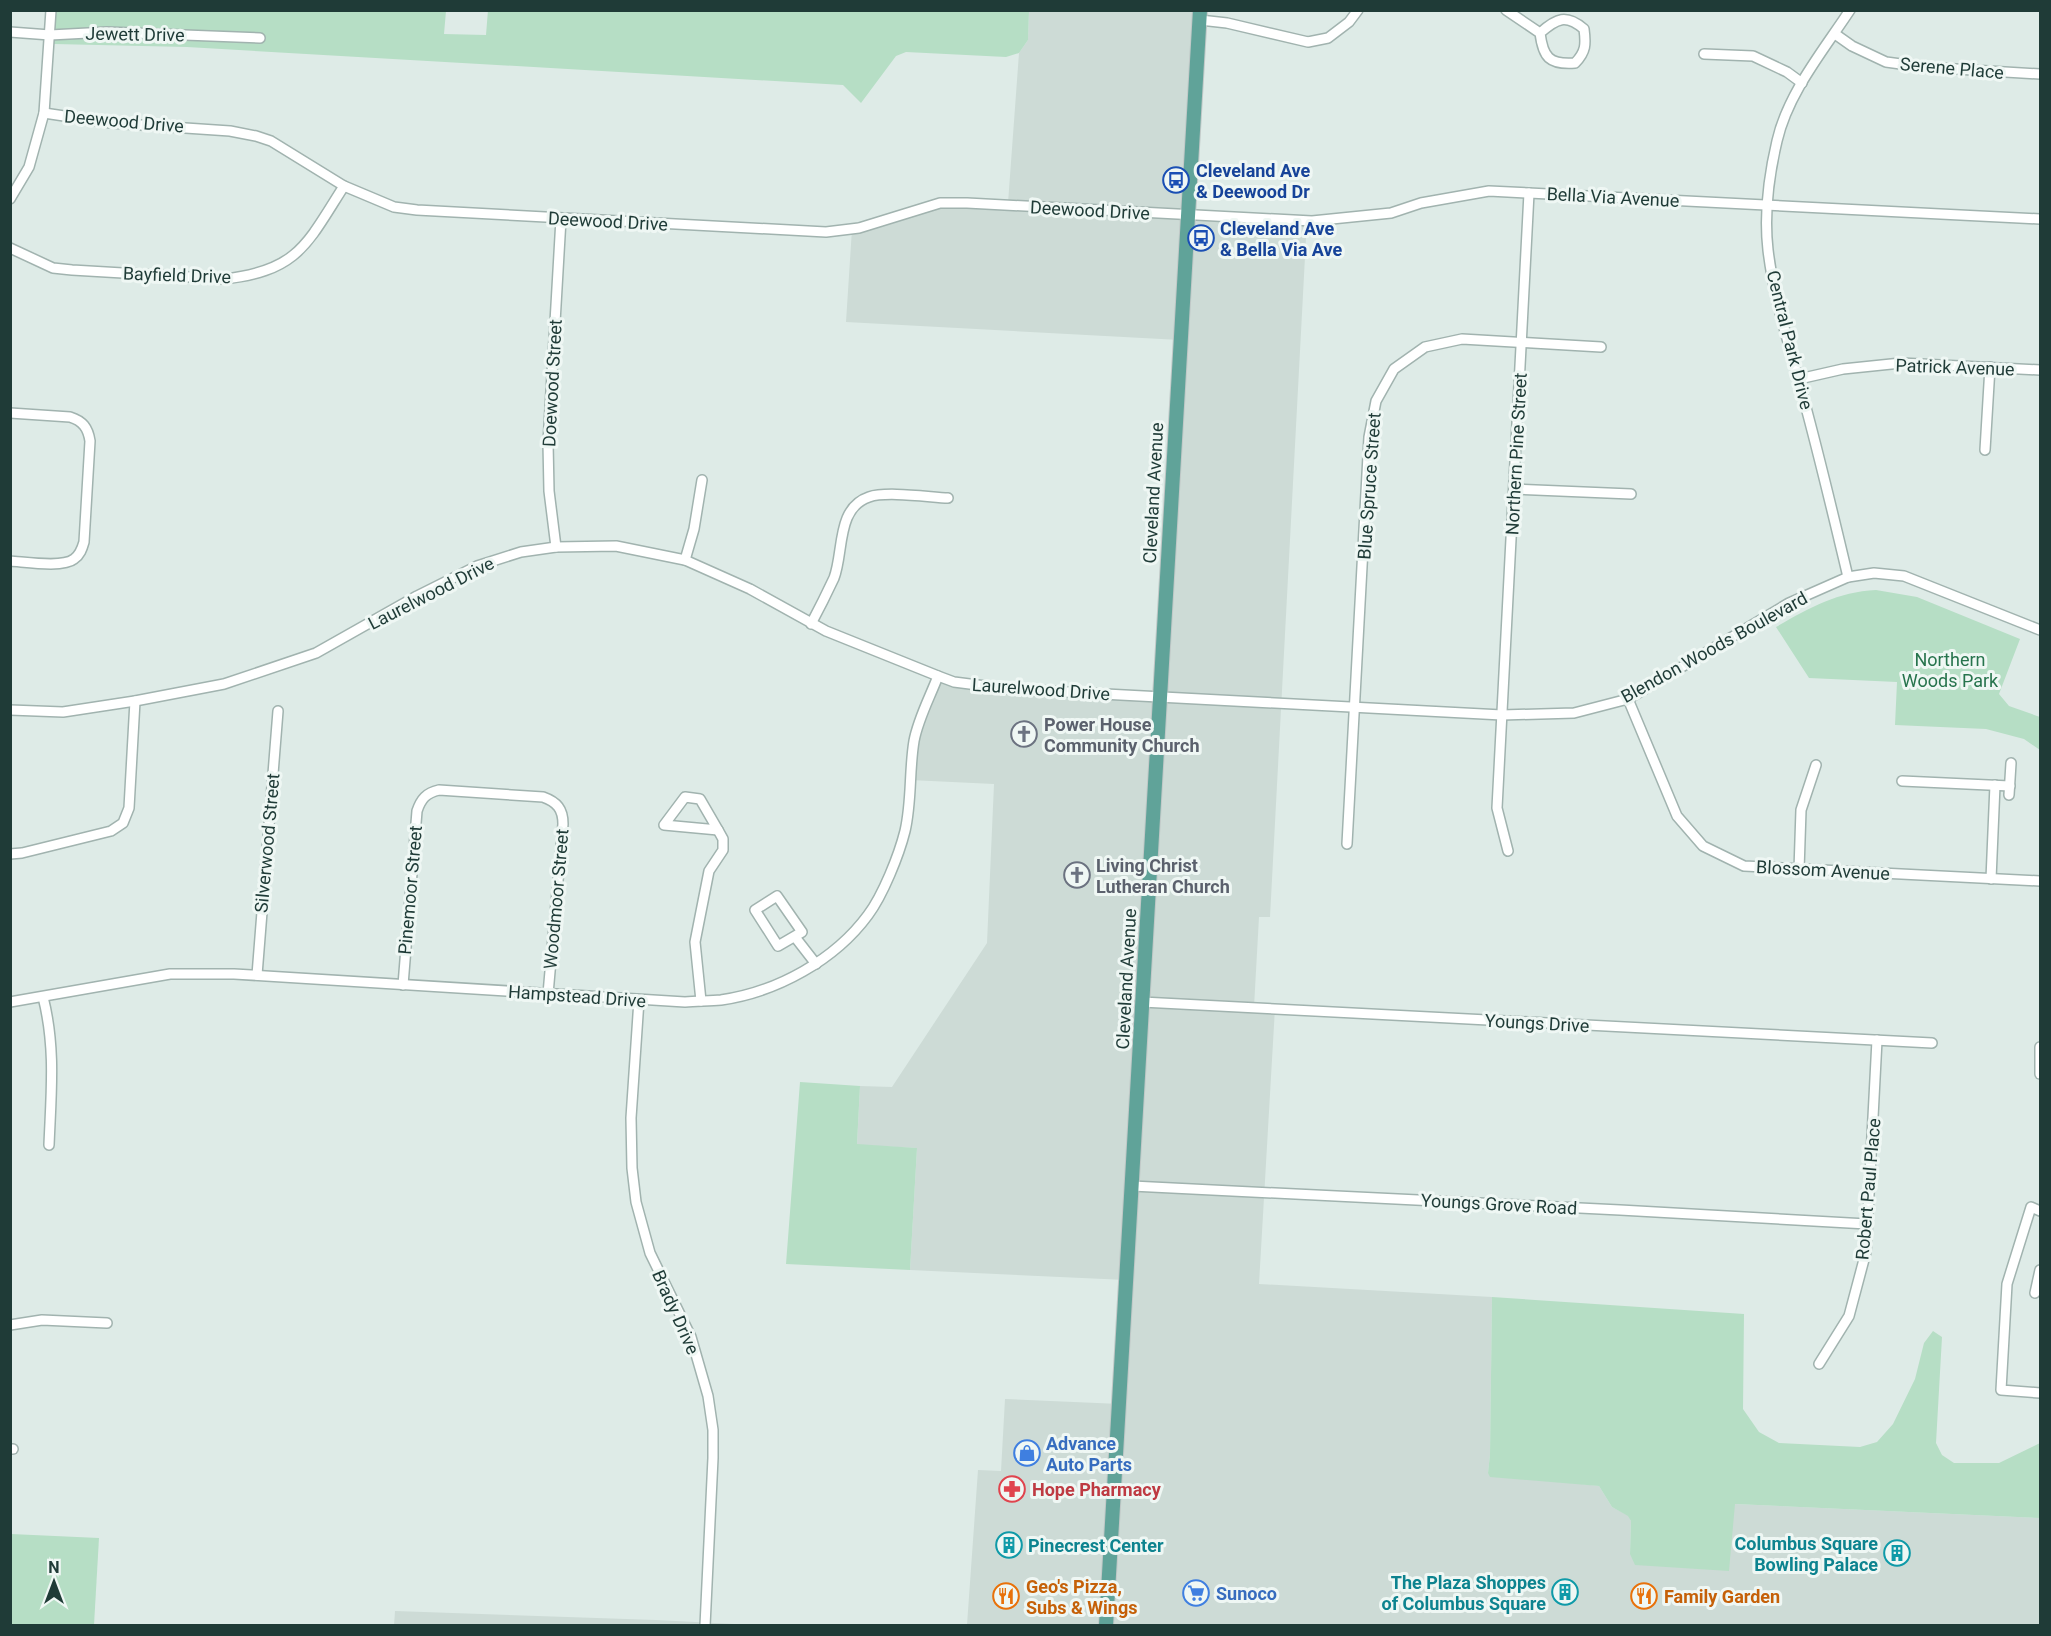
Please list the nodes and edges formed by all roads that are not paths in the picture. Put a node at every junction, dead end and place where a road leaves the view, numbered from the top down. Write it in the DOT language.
graph roads {
  1 [pos="51,10"];
  2 [pos="1358,10"];
  3 [pos="1506,10"];
  4 [pos="1850,10"];
  5 [pos="1200,15"];
  6 [pos="10,32"];
  7 [pos="1540,33"];
  8 [pos="1835,34"];
  9 [pos="50,35"];
  10 [pos="260,38"];
  11 [pos="1704,54"];
  12 [pos="2040,74"];
  13 [pos="1802,83"];
  14 [pos="44,113"];
  15 [pos="344,186"];
  16 [pos="1529,193"];
  17 [pos="10,199"];
  18 [pos="1767,205"];
  19 [pos="1188,216"];
  20 [pos="561,219"];
  21 [pos="2040,219"];
  22 [pos="10,248"];
  23 [pos="1521,342"];
  24 [pos="1601,347"];
  25 [pos="1990,367"];
  26 [pos="2040,370"];
  27 [pos="1799,380"];
  28 [pos="10,413"];
  29 [pos="1985,450"];
  30 [pos="702,480"];
  31 [pos="1514,489"];
  32 [pos="1631,494"];
  33 [pos="948,498"];
  34 [pos="556,547"];
  35 [pos="685,560"];
  36 [pos="10,561"];
  37 [pos="1848,577"];
  38 [pos="812,624"];
  39 [pos="2040,630"];
  40 [pos="938,676"];
  41 [pos="1160,696"];
  42 [pos="1628,699"];
  43 [pos="135,702"];
  44 [pos="1355,707"];
  45 [pos="10,710"];
  46 [pos="278,711"];
  47 [pos="1502,715"];
  48 [pos="2011,763"];
  49 [pos="1816,765"];
  50 [pos="1902,781"];
  51 [pos="1995,785"];
  52 [pos="558,806"];
  53 [pos="718,830"];
  54 [pos="1347,844"];
  55 [pos="1508,851"];
  56 [pos="10,854"];
  57 [pos="1799,870"];
  58 [pos="1991,879"];
  59 [pos="2040,881"];
  60 [pos="795,937"];
  61 [pos="816,964"];
  62 [pos="257,975"];
  63 [pos="403,985"];
  64 [pos="548,993"];
  65 [pos="43,997"];
  66 [pos="639,1000"];
  67 [pos="701,1001"];
  68 [pos="10,1002"];
  69 [pos="1142,1002"];
  70 [pos="1877,1040"];
  71 [pos="1932,1043"];
  72 [pos="2040,1047"];
  73 [pos="2040,1074"];
  74 [pos="49,1145"];
  75 [pos="1132,1186"];
  76 [pos="2040,1211"];
  77 [pos="1867,1224"];
  78 [pos="2040,1270"];
  79 [pos="2035,1293"];
  80 [pos="107,1323"];
  81 [pos="10,1325"];
  82 [pos="1819,1364"];
  83 [pos="2040,1393"];
  84 [pos="705,1626"];
  85 [pos="1106,1626"];
  1 -- 9 [label="street"];
  2 -- 5 [label="street"];
  3 -- 7 [label="street"];
  4 -- 8 [label="street, Central Park Drive"];
  5 -- 19 [label="main road, Cleveland Avenue"];
  6 -- 9 [label="street, Jewett Drive"];
  7 -- 7 [label="street"];
  8 -- 12 [label="street, Serene Place"];
  8 -- 13 [label="street, Central Park Drive"];
  9 -- 10 [label="street, Jewett Drive"];
  9 -- 14 [label="street"];
  11 -- 13 [label="street"];
  13 -- 18 [label="street, Central Park Drive"];
  14 -- 15 [label="street, Deewood Drive"];
  14 -- 17 [label="street"];
  15 -- 20 [label="street, Deewood Drive"];
  15 -- 22 [label="street, Bayfield Drive"];
  16 -- 18 [label="street, Bella Via Avenue"];
  16 -- 19 [label="street, Bella Via Avenue"];
  16 -- 23 [label="street, Northern Pine Street"];
  18 -- 21 [label="street, Bella Via Avenue"];
  18 -- 27 [label="street, Central Park Drive"];
  19 -- 20 [label="street, Deewood Drive"];
  19 -- 41 [label="main road, Cleveland Avenue"];
  20 -- 34 [label="street, Doewood Street"];
  23 -- 24 [label="street, Blue Spruce Street"];
  23 -- 31 [label="street, Northern Pine Street"];
  23 -- 44 [label="street, Blue Spruce Street"];
  25 -- 26 [label="street, Patrick Avenue"];
  25 -- 27 [label="street, Patrick Avenue"];
  25 -- 29 [label="street"];
  27 -- 37 [label="street, Central Park Drive"];
  28 -- 36 [label="street"];
  30 -- 35 [label="street"];
  31 -- 32 [label="street"];
  31 -- 47 [label="street, Northern Pine Street"];
  33 -- 38 [label="street"];
  34 -- 35 [label="street, Laurelwood Drive"];
  34 -- 43 [label="street, Laurelwood Drive"];
  35 -- 38 [label="street, Laurelwood Drive"];
  37 -- 39 [label="street, Blendon Woods Boulevard"];
  37 -- 42 [label="street, Blendon Woods Boulevard"];
  38 -- 40 [label="street, Laurelwood Drive"];
  40 -- 41 [label="street, Laurelwood Drive"];
  40 -- 61 [label="street, Hampstead Drive"];
  41 -- 44 [label="street, Blendon Woods Boulevard"];
  41 -- 69 [label="main road, Cleveland Avenue"];
  42 -- 47 [label="street, Blendon Woods Boulevard"];
  42 -- 57 [label="street, Blossom Avenue"];
  43 -- 45 [label="street, Laurelwood Drive"];
  43 -- 56 [label="street"];
  44 -- 47 [label="street, Blendon Woods Boulevard"];
  44 -- 54 [label="street, Blue Spruce Street"];
  46 -- 62 [label="street, Silverwood Street"];
  47 -- 55 [label="street, Northern Pine Street"];
  48 -- 51 [label="street"];
  49 -- 57 [label="street"];
  50 -- 51 [label="street"];
  51 -- 58 [label="street"];
  52 -- 63 [label="street, Pinemoor Street"];
  52 -- 64 [label="street, Woodmoor Street"];
  53 -- 53 [label="street"];
  53 -- 67 [label="street"];
  57 -- 58 [label="street, Blossom Avenue"];
  58 -- 59 [label="street, Blossom Avenue"];
  60 -- 60 [label="street"];
  60 -- 61 [label="street"];
  61 -- 67 [label="street, Hampstead Drive"];
  62 -- 63 [label="street, Hampstead Drive"];
  62 -- 65 [label="street, Hampstead Drive"];
  63 -- 64 [label="street, Hampstead Drive"];
  64 -- 66 [label="street, Hampstead Drive"];
  65 -- 68 [label="street, Hampstead Drive"];
  65 -- 74 [label="street"];
  66 -- 67 [label="street, Hampstead Drive"];
  66 -- 84 [label="street, Brady Drive"];
  69 -- 70 [label="street, Youngs Drive"];
  69 -- 75 [label="main road, Cleveland Avenue"];
  70 -- 71 [label="street, Youngs Drive"];
  70 -- 77 [label="street, Robert Paul Place"];
  72 -- 73 [label="street"];
  75 -- 77 [label="street, Youngs Grove Road"];
  75 -- 85 [label="main road, Cleveland Avenue"];
  76 -- 83 [label="street"];
  77 -- 82 [label="street, Robert Paul Place"];
  78 -- 79 [label="street"];
  80 -- 81 [label="street"];
}
